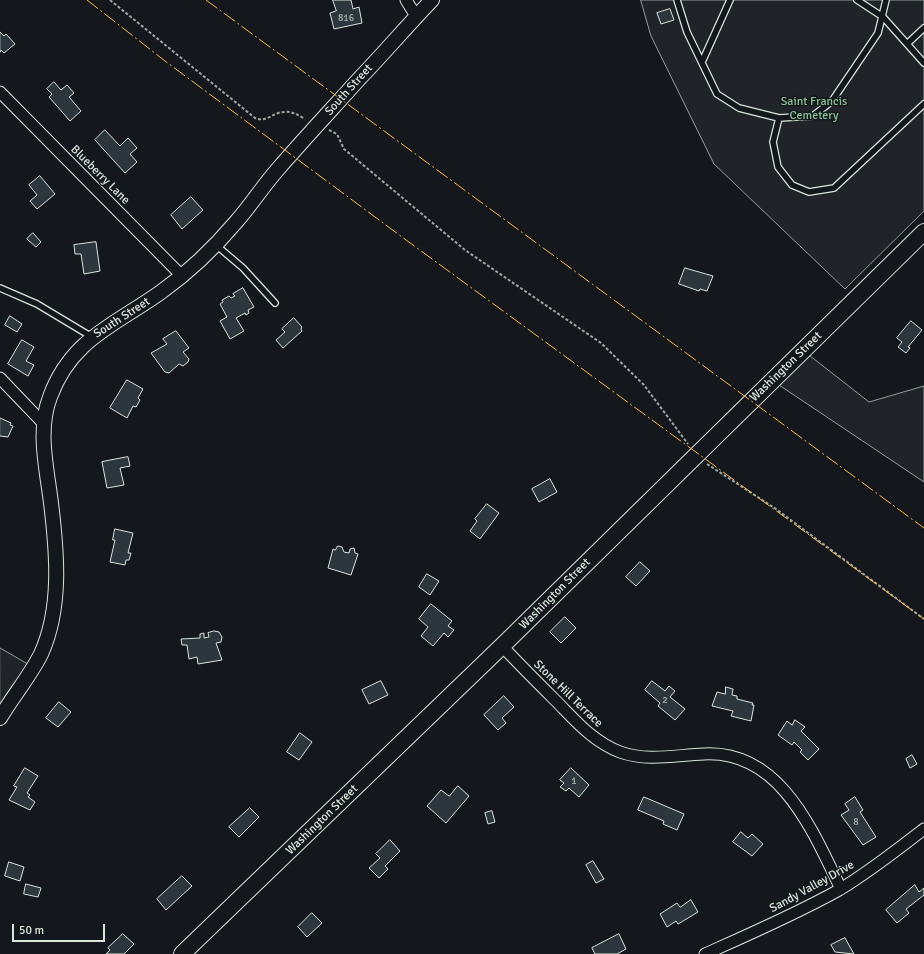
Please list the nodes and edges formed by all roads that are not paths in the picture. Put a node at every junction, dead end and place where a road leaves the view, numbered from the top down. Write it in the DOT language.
graph roads {
  1 [pos="406,0"];
  2 [pos="432,0"];
  3 [pos="677,0"];
  4 [pos="730,0"];
  5 [pos="857,0"];
  6 [pos="886,0"];
  7 [pos="416,16"];
  8 [pos="883,17"];
  9 [pos="924,28"];
  10 [pos="908,44"];
  11 [pos="702,62"];
  12 [pos="924,63"];
  13 [pos="0,92"];
  14 [pos="924,104"];
  15 [pos="779,118"];
  16 [pos="924,232"];
  17 [pos="215,245"];
  18 [pos="182,276"];
  19 [pos="0,288"];
  20 [pos="275,303"];
  21 [pos="92,337"];
  22 [pos="0,378"];
  23 [pos="43,423"];
  24 [pos="502,646"];
  25 [pos="0,718"];
  26 [pos="924,830"];
  27 [pos="841,889"];
  28 [pos="182,954"];
  29 [pos="704,954"];
  1 -- 7 [label="street"];
  2 -- 7 [label="street, South Street"];
  3 -- 11 [label="lane"];
  4 -- 11 [label="lane"];
  5 -- 8 [label="lane"];
  6 -- 8 [label="lane"];
  7 -- 17 [label="street, South Street"];
  8 -- 10 [label="lane"];
  8 -- 15 [label="lane"];
  9 -- 10 [label="lane"];
  10 -- 12 [label="lane"];
  11 -- 15 [label="lane"];
  13 -- 18 [label="street, Blueberry Lane"];
  14 -- 15 [label="lane"];
  16 -- 24 [label="main road, Washington Street"];
  17 -- 18 [label="street, South Street"];
  17 -- 20 [label="lane"];
  18 -- 21 [label="street, South Street"];
  19 -- 21 [label="lane"];
  21 -- 23 [label="street, South Street"];
  22 -- 23 [label="street"];
  23 -- 25 [label="street, South Street"];
  24 -- 27 [label="street, Stone Hill Terrace"];
  24 -- 28 [label="main road, Washington Street"];
  26 -- 27 [label="street, Sandy Valley Drive"];
  27 -- 29 [label="street, Sandy Valley Drive"];
}
